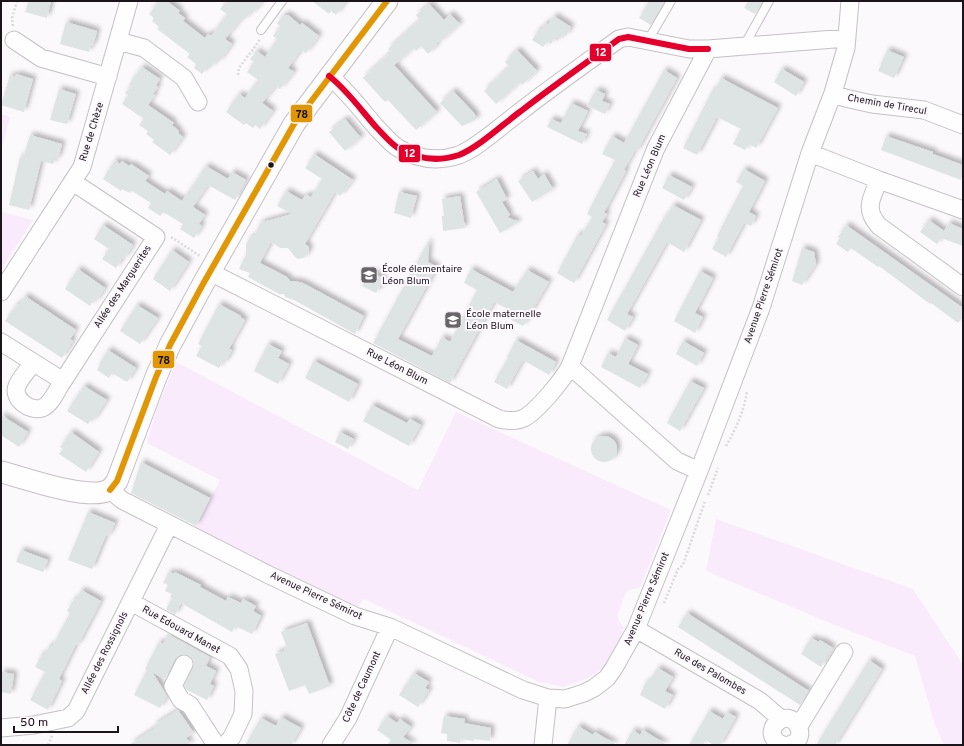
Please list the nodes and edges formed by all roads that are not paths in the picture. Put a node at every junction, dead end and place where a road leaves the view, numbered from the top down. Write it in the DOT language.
graph roads {
  1 [pos="129,1"];
  2 [pos="282,1"];
  3 [pos="387,1"];
  4 [pos="671,1"];
  5 [pos="770,1"];
  6 [pos="850,1"];
  7 [pos="261,30"];
  8 [pos="847,38"];
  9 [pos="14,40"];
  10 [pos="118,41"];
  11 [pos="648,42"];
  12 [pos="744,46"];
  13 [pos="708,49"];
  14 [pos="329,76"];
  15 [pos="108,77"];
  16 [pos="833,93"];
  17 [pos="198,102"];
  18 [pos="963,125"];
  19 [pos="810,153"];
  20 [pos="879,180"];
  21 [pos="73,182"];
  22 [pos="963,210"];
  23 [pos="213,266"];
  24 [pos="963,287"];
  25 [pos="1,292"];
  26 [pos="1,342"];
  27 [pos="33,363"];
  28 [pos="570,366"];
  29 [pos="63,381"];
  30 [pos="699,471"];
  31 [pos="1,472"];
  32 [pos="110,490"];
  33 [pos="170,525"];
  34 [pos="132,602"];
  35 [pos="390,627"];
  36 [pos="636,629"];
  37 [pos="844,652"];
  38 [pos="184,664"];
  39 [pos="548,698"];
  40 [pos="781,719"];
  41 [pos="799,726"];
  42 [pos="1,728"];
  43 [pos="216,745"];
  44 [pos="225,745"];
  45 [pos="331,745"];
  46 [pos="543,745"];
  47 [pos="783,745"];
  48 [pos="789,745"];
  1 -- 10 [label="street, Rue de Chèze"];
  2 -- 7 [label="lane"];
  3 -- 14 [label="street"];
  4 -- 11 [label="lane"];
  5 -- 12 [label="lane"];
  6 -- 8 [label="street, Avenue Pierre Sémirot"];
  8 -- 12 [label="street"];
  8 -- 16 [label="street, Avenue Pierre Sémirot"];
  9 -- 15 [label="street"];
  10 -- 15 [label="street, Rue de Chèze"];
  10 -- 17 [label="street"];
  11 -- 13 [label="street"];
  11 -- 14 [label="street"];
  12 -- 13 [label="street"];
  13 -- 28 [label="street, Rue Léon Blum"];
  14 -- 23 [label="street"];
  15 -- 21 [label="street, Rue de Chèze"];
  16 -- 18 [label="street, Chemin de Tirecul"];
  16 -- 19 [label="street, Avenue Pierre Sémirot"];
  19 -- 20 [label="street"];
  19 -- 30 [label="street, Avenue Pierre Sémirot"];
  20 -- 22 [label="street"];
  20 -- 24 [label="street"];
  21 -- 25 [label="street, Rue de Chèze"];
  21 -- 29 [label="street, Allée des Marguerites"];
  23 -- 28 [label="street, Rue Léon Blum"];
  23 -- 32 [label="street"];
  26 -- 27 [label="street"];
  27 -- 29 [label="street"];
  27 -- 29 [label="street, Allée des Marguerites"];
  28 -- 30 [label="street"];
  30 -- 36 [label="street, Avenue Pierre Sémirot"];
  31 -- 32 [label="street"];
  32 -- 33 [label="street, Avenue Pierre Sémirot"];
  33 -- 34 [label="street, Allée des Rossignols"];
  33 -- 35 [label="street, Avenue Pierre Sémirot"];
  34 -- 42 [label="street, Allée des Rossignols"];
  34 -- 44 [label="street, Rue Edouard Manet"];
  35 -- 39 [label="street, Avenue Pierre Sémirot"];
  35 -- 45 [label="street, Côte de Caumont"];
  36 -- 39 [label="street, Avenue Pierre Sémirot"];
  36 -- 40 [label="street, Rue des Palombes"];
  37 -- 41 [label="street"];
  38 -- 43 [label="street"];
  39 -- 46 [label="street"];
  40 -- 41 [label="street"];
  40 -- 47 [label="street"];
  41 -- 48 [label="street"];
}
